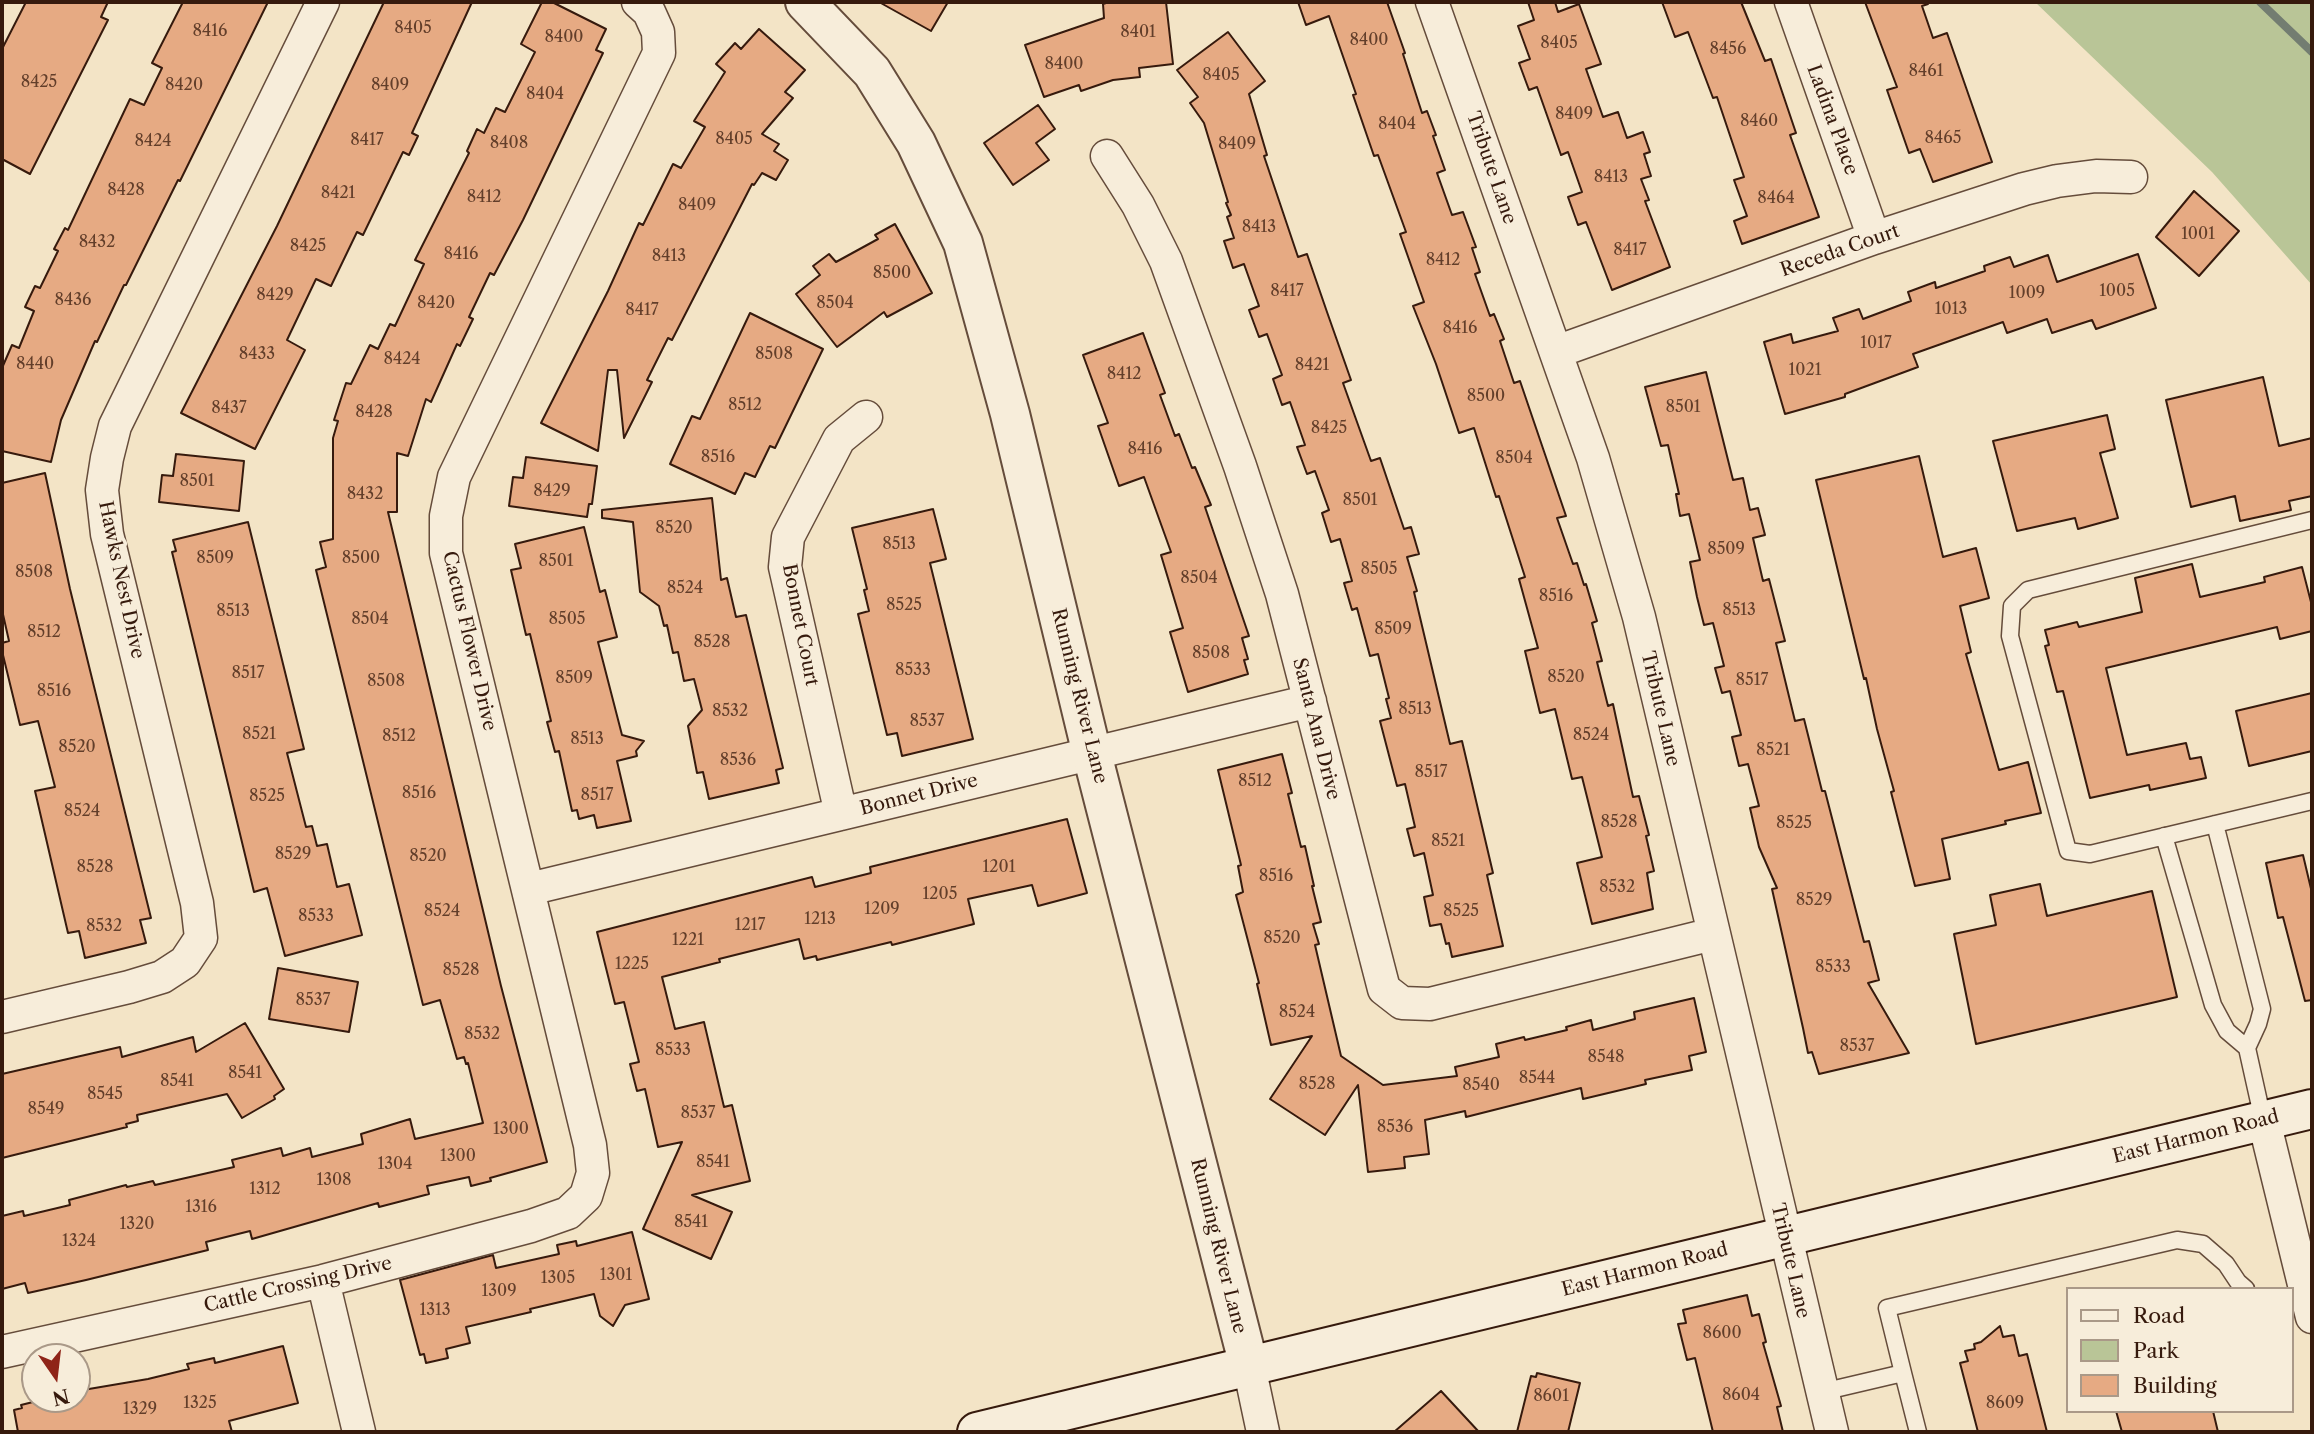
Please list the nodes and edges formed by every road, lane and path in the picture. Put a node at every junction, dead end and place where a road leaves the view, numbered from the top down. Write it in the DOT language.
graph roads {
  1 [pos="323,2"];
  2 [pos="638,2"];
  3 [pos="805,2"];
  4 [pos="1432,2"];
  5 [pos="1791,2"];
  6 [pos="1107,156"];
  7 [pos="2131,177"];
  8 [pos="1874,238"];
  9 [pos="1556,352"];
  10 [pos="866,417"];
  11 [pos="2312,520"];
  12 [pos="1310,701"];
  13 [pos="1092,754"];
  14 [pos="2312,801"];
  15 [pos="841,814"];
  16 [pos="2215,824"];
  17 [pos="2164,836"];
  18 [pos="529,889"];
  19 [pos="1713,934"];
  20 [pos="2,1017"];
  21 [pos="2246,1048"];
  22 [pos="2312,1109"];
  23 [pos="2264,1121"];
  24 [pos="586,1196"];
  25 [pos="1784,1237"];
  26 [pos="323,1281"];
  27 [pos="2244,1287"];
  28 [pos="2303,1299"];
  29 [pos="2,1352"];
  30 [pos="1249,1366"];
  31 [pos="1903,1373"];
  32 [pos="1822,1392"];
  33 [pos="359,1432"];
  34 [pos="977,1432"];
  35 [pos="1263,1432"];
  36 [pos="1832,1432"];
  37 [pos="1918,1432"];
  1 -- 20 [label="street, Hawks Nest Drive"];
  2 -- 18 [label="street, Cactus Flower Drive"];
  3 -- 13 [label="street, Running River Lane"];
  4 -- 9 [label="street, Tribute Lane"];
  5 -- 8 [label="street, Ladina Place"];
  6 -- 12 [label="street, Santa Ana Drive"];
  7 -- 8 [label="street, Receda Court"];
  8 -- 9 [label="street, Receda Court"];
  9 -- 19 [label="street, Tribute Lane"];
  10 -- 15 [label="street, Bonnet Court"];
  11 -- 17 [label="lane"];
  12 -- 13 [label="street, Bonnet Drive"];
  12 -- 19 [label="street, Santa Ana Drive"];
  13 -- 15 [label="street, Bonnet Drive"];
  13 -- 30 [label="street, Running River Lane"];
  14 -- 16 [label="lane"];
  15 -- 18 [label="street, Bonnet Drive"];
  16 -- 17 [label="lane"];
  16 -- 21 [label="lane"];
  17 -- 21 [label="lane"];
  18 -- 24 [label="street, Cactus Flower Drive"];
  19 -- 25 [label="street, Tribute Lane"];
  21 -- 23 [label="lane"];
  22 -- 23 [label="street, East Harmon Road"];
  23 -- 25 [label="street, East Harmon Road"];
  23 -- 28 [label="street"];
  24 -- 26 [label="street, Cattle Crossing Drive"];
  25 -- 30 [label="street, East Harmon Road"];
  25 -- 32 [label="street, Tribute Lane"];
  26 -- 29 [label="street, Cattle Crossing Drive"];
  26 -- 33 [label="street"];
  27 -- 31 [label="lane"];
  30 -- 34 [label="street, East Harmon Road"];
  30 -- 35 [label="street, Running River Lane"];
  31 -- 32 [label="lane"];
  31 -- 37 [label="lane"];
  32 -- 36 [label="street, Tribute Lane"];
}
